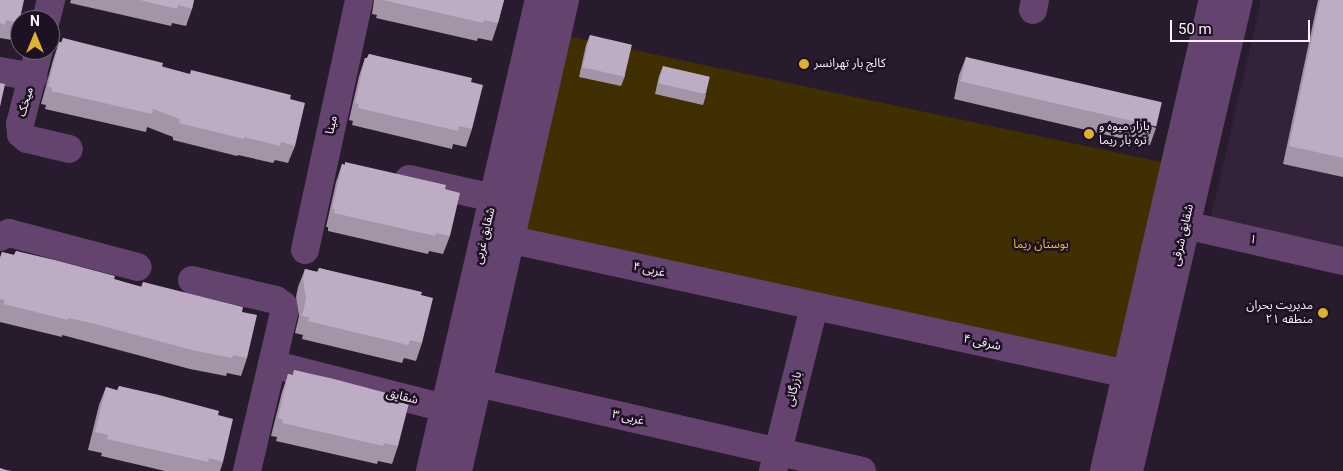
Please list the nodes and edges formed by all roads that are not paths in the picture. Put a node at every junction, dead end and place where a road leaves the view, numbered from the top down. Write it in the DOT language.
graph roads {
  1 [pos="359,0"];
  2 [pos="539,0"];
  3 [pos="565,0"];
  4 [pos="1213,0"];
  5 [pos="1239,0"];
  6 [pos="37,60"];
  7 [pos="0,71"];
  8 [pos="33,77"];
  9 [pos="69,149"];
  10 [pos="324,160"];
  11 [pos="353,166"];
  12 [pos="381,173"];
  13 [pos="493,198"];
  14 [pos="1174,222"];
  15 [pos="1,236"];
  16 [pos="498,237"];
  17 [pos="305,250"];
  18 [pos="1343,261"];
  19 [pos="138,267"];
  20 [pos="192,280"];
  21 [pos="814,306"];
  22 [pos="272,364"];
  23 [pos="1138,377"];
  24 [pos="478,383"];
  25 [pos="444,408"];
  26 [pos="776,462"];
  27 [pos="247,471"];
  28 [pos="430,471"];
  29 [pos="458,471"];
  30 [pos="862,471"];
  31 [pos="1104,471"];
  32 [pos="1129,471"];
  1 -- 10 [label="street, مینا"];
  2 -- 13 [label="street, شقایق غربی"];
  3 -- 16 [label="street, شقایق غربی"];
  4 -- 14 [label="street, شقایق شرقی"];
  5 -- 14 [label="street, شقایق شرقی"];
  6 -- 8 [label="street, میخک"];
  7 -- 8 [label="street"];
  8 -- 9 [label="street, میخک"];
  10 -- 11 [label="street"];
  10 -- 17 [label="street, مینا"];
  12 -- 13 [label="street"];
  13 -- 16 [label="street, شقایق غربی"];
  14 -- 18 [label="street, ۱"];
  14 -- 23 [label="street, شقایق شرقی"];
  15 -- 19 [label="street"];
  16 -- 21 [label="street, ۴ غربی"];
  16 -- 24 [label="street, شقایق غربی"];
  16 -- 25 [label="street, شقایق غربی"];
  20 -- 22 [label="street"];
  21 -- 23 [label="street, ۴ شرقی"];
  21 -- 26 [label="street, بازرگانی"];
  22 -- 25 [label="street, شقایق"];
  22 -- 27 [label="street"];
  23 -- 31 [label="street, شقایق شرقی"];
  23 -- 32 [label="street, شقایق شرقی"];
  24 -- 26 [label="street, ۳ غربی"];
  24 -- 29 [label="street, شقایق غربی"];
  25 -- 28 [label="street, شقایق غربی"];
  26 -- 30 [label="street, ۳ غربی"];
}
